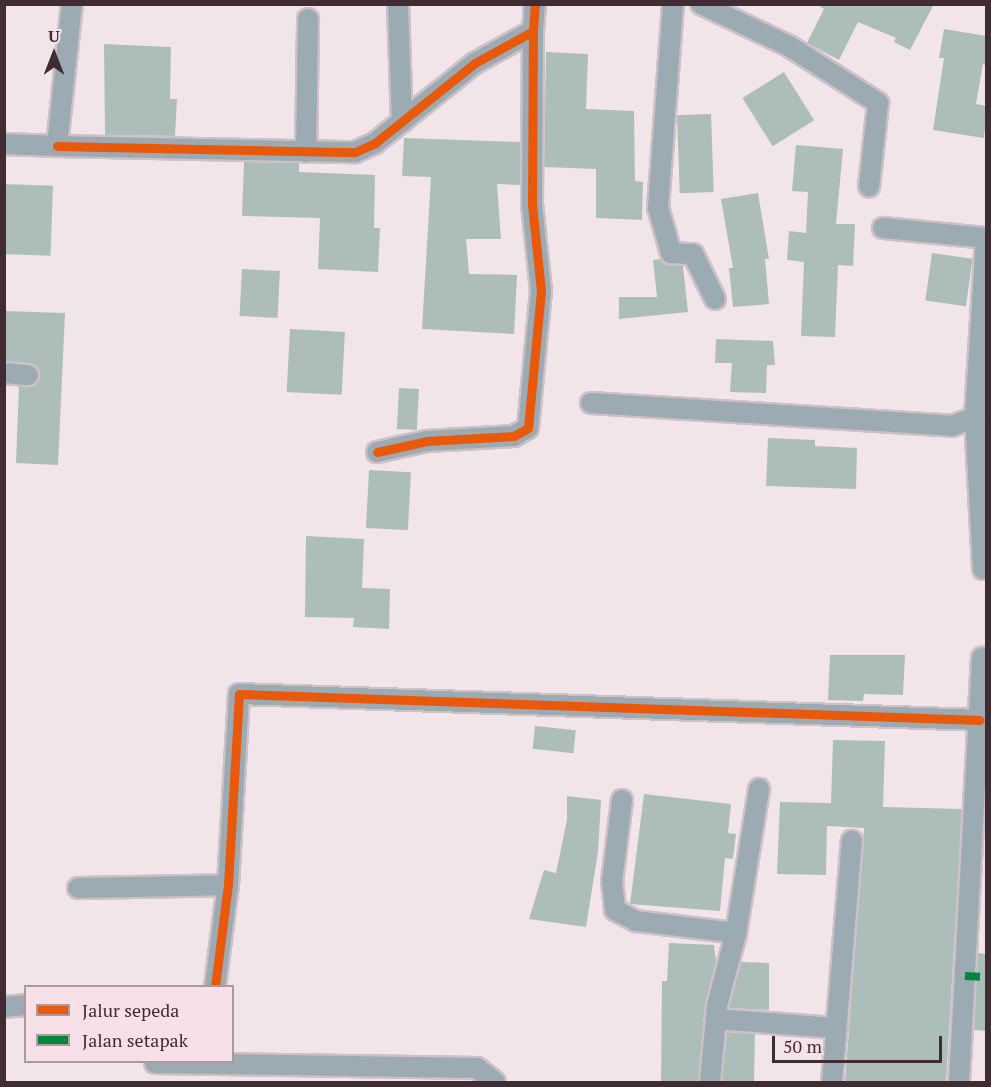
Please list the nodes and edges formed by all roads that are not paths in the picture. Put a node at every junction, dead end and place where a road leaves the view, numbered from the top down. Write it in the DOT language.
graph roads {
  1 [pos="72,4"];
  2 [pos="398,4"];
  3 [pos="535,4"];
  4 [pos="673,4"];
  5 [pos="702,4"];
  6 [pos="308,19"];
  7 [pos="533,31"];
  8 [pos="402,122"];
  9 [pos="4,144"];
  10 [pos="57,146"];
  11 [pos="306,152"];
  12 [pos="869,187"];
  13 [pos="883,228"];
  14 [pos="986,238"];
  15 [pos="715,299"];
  16 [pos="4,373"];
  17 [pos="28,375"];
  18 [pos="591,403"];
  19 [pos="975,417"];
  20 [pos="377,452"];
  21 [pos="983,569"];
  22 [pos="982,658"];
  23 [pos="980,720"];
  24 [pos="759,789"];
  25 [pos="622,800"];
  26 [pos="852,841"];
  27 [pos="228,885"];
  28 [pos="78,888"];
  29 [pos="736,933"];
  30 [pos="215,985"];
  31 [pos="24,1005"];
  32 [pos="4,1006"];
  33 [pos="716,1019"];
  34 [pos="835,1028"];
  35 [pos="155,1063"];
  36 [pos="205,1063"];
  37 [pos="393,1074"];
  38 [pos="495,1083"];
  39 [pos="710,1083"];
  40 [pos="832,1083"];
  41 [pos="959,1083"];
  1 -- 10 [label="street"];
  2 -- 8 [label="street"];
  3 -- 7 [label="street"];
  4 -- 15 [label="street"];
  5 -- 12 [label="street"];
  6 -- 11 [label="street"];
  7 -- 8 [label="street"];
  7 -- 20 [label="street"];
  8 -- 11 [label="street"];
  9 -- 10 [label="street"];
  10 -- 11 [label="street"];
  13 -- 14 [label="street"];
  14 -- 19 [label="street"];
  16 -- 17 [label="street"];
  18 -- 19 [label="street"];
  19 -- 21 [label="street"];
  22 -- 23 [label="street"];
  23 -- 27 [label="street"];
  23 -- 41 [label="street"];
  24 -- 29 [label="street"];
  25 -- 29 [label="street"];
  26 -- 34 [label="street"];
  27 -- 28 [label="street"];
  27 -- 30 [label="street"];
  29 -- 33 [label="street"];
  31 -- 32 [label="street"];
  33 -- 34 [label="street"];
  33 -- 39 [label="street"];
  34 -- 40 [label="street"];
  35 -- 36 [label="street"];
  36 -- 37 [label="street"];
  37 -- 38 [label="street"];
}
